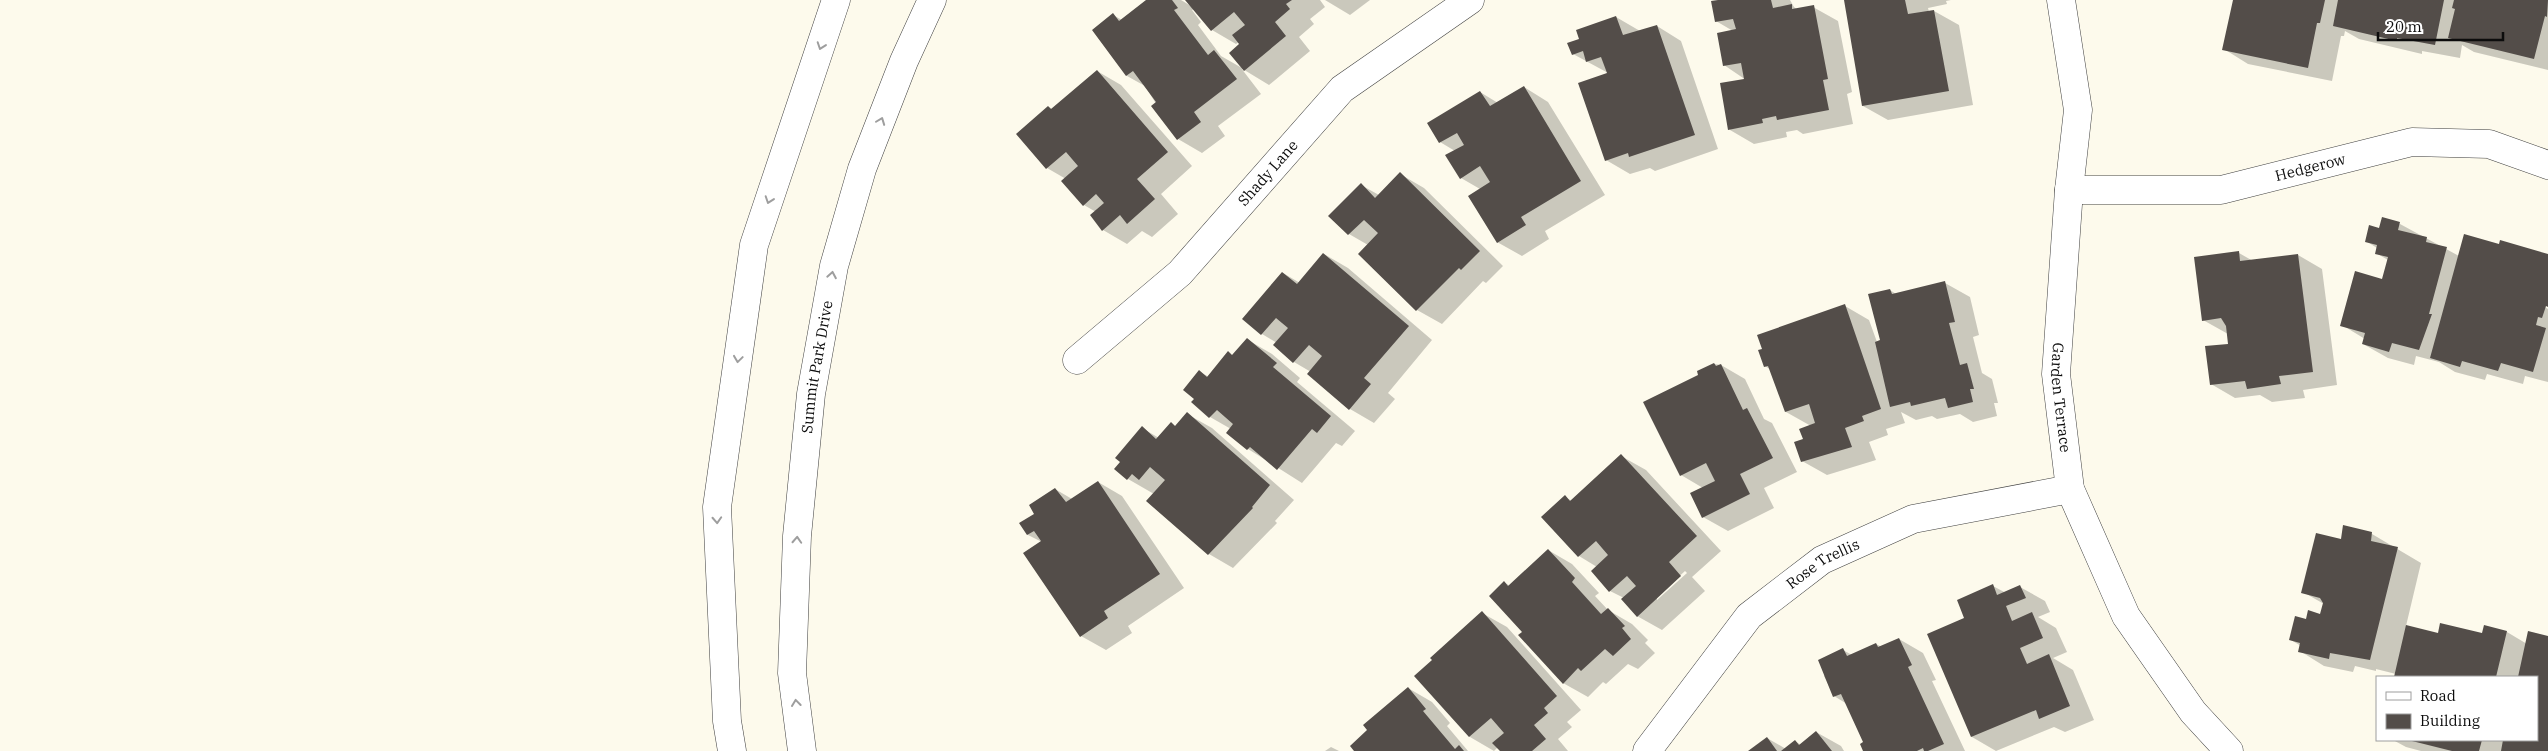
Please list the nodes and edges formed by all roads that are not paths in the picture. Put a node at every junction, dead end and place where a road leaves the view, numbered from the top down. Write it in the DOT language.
graph roads {
  1 [pos="836,0"];
  2 [pos="932,0"];
  3 [pos="1470,0"];
  4 [pos="2061,0"];
  5 [pos="2548,165"];
  6 [pos="2068,190"];
  7 [pos="1077,360"];
  8 [pos="2070,489"];
  9 [pos="732,751"];
  10 [pos="802,751"];
  11 [pos="1647,751"];
  12 [pos="2229,751"];
  1 -- 9 [label="street, one-way"];
  10 -- 2 [label="street, Summit Park Drive, one-way"];
  3 -- 7 [label="street, Shady Lane"];
  4 -- 6 [label="street, Garden Terrace"];
  5 -- 6 [label="street, Hedgerow"];
  6 -- 8 [label="street, Garden Terrace"];
  8 -- 11 [label="street, Rose Trellis"];
  8 -- 12 [label="street, Garden Terrace"];
}
